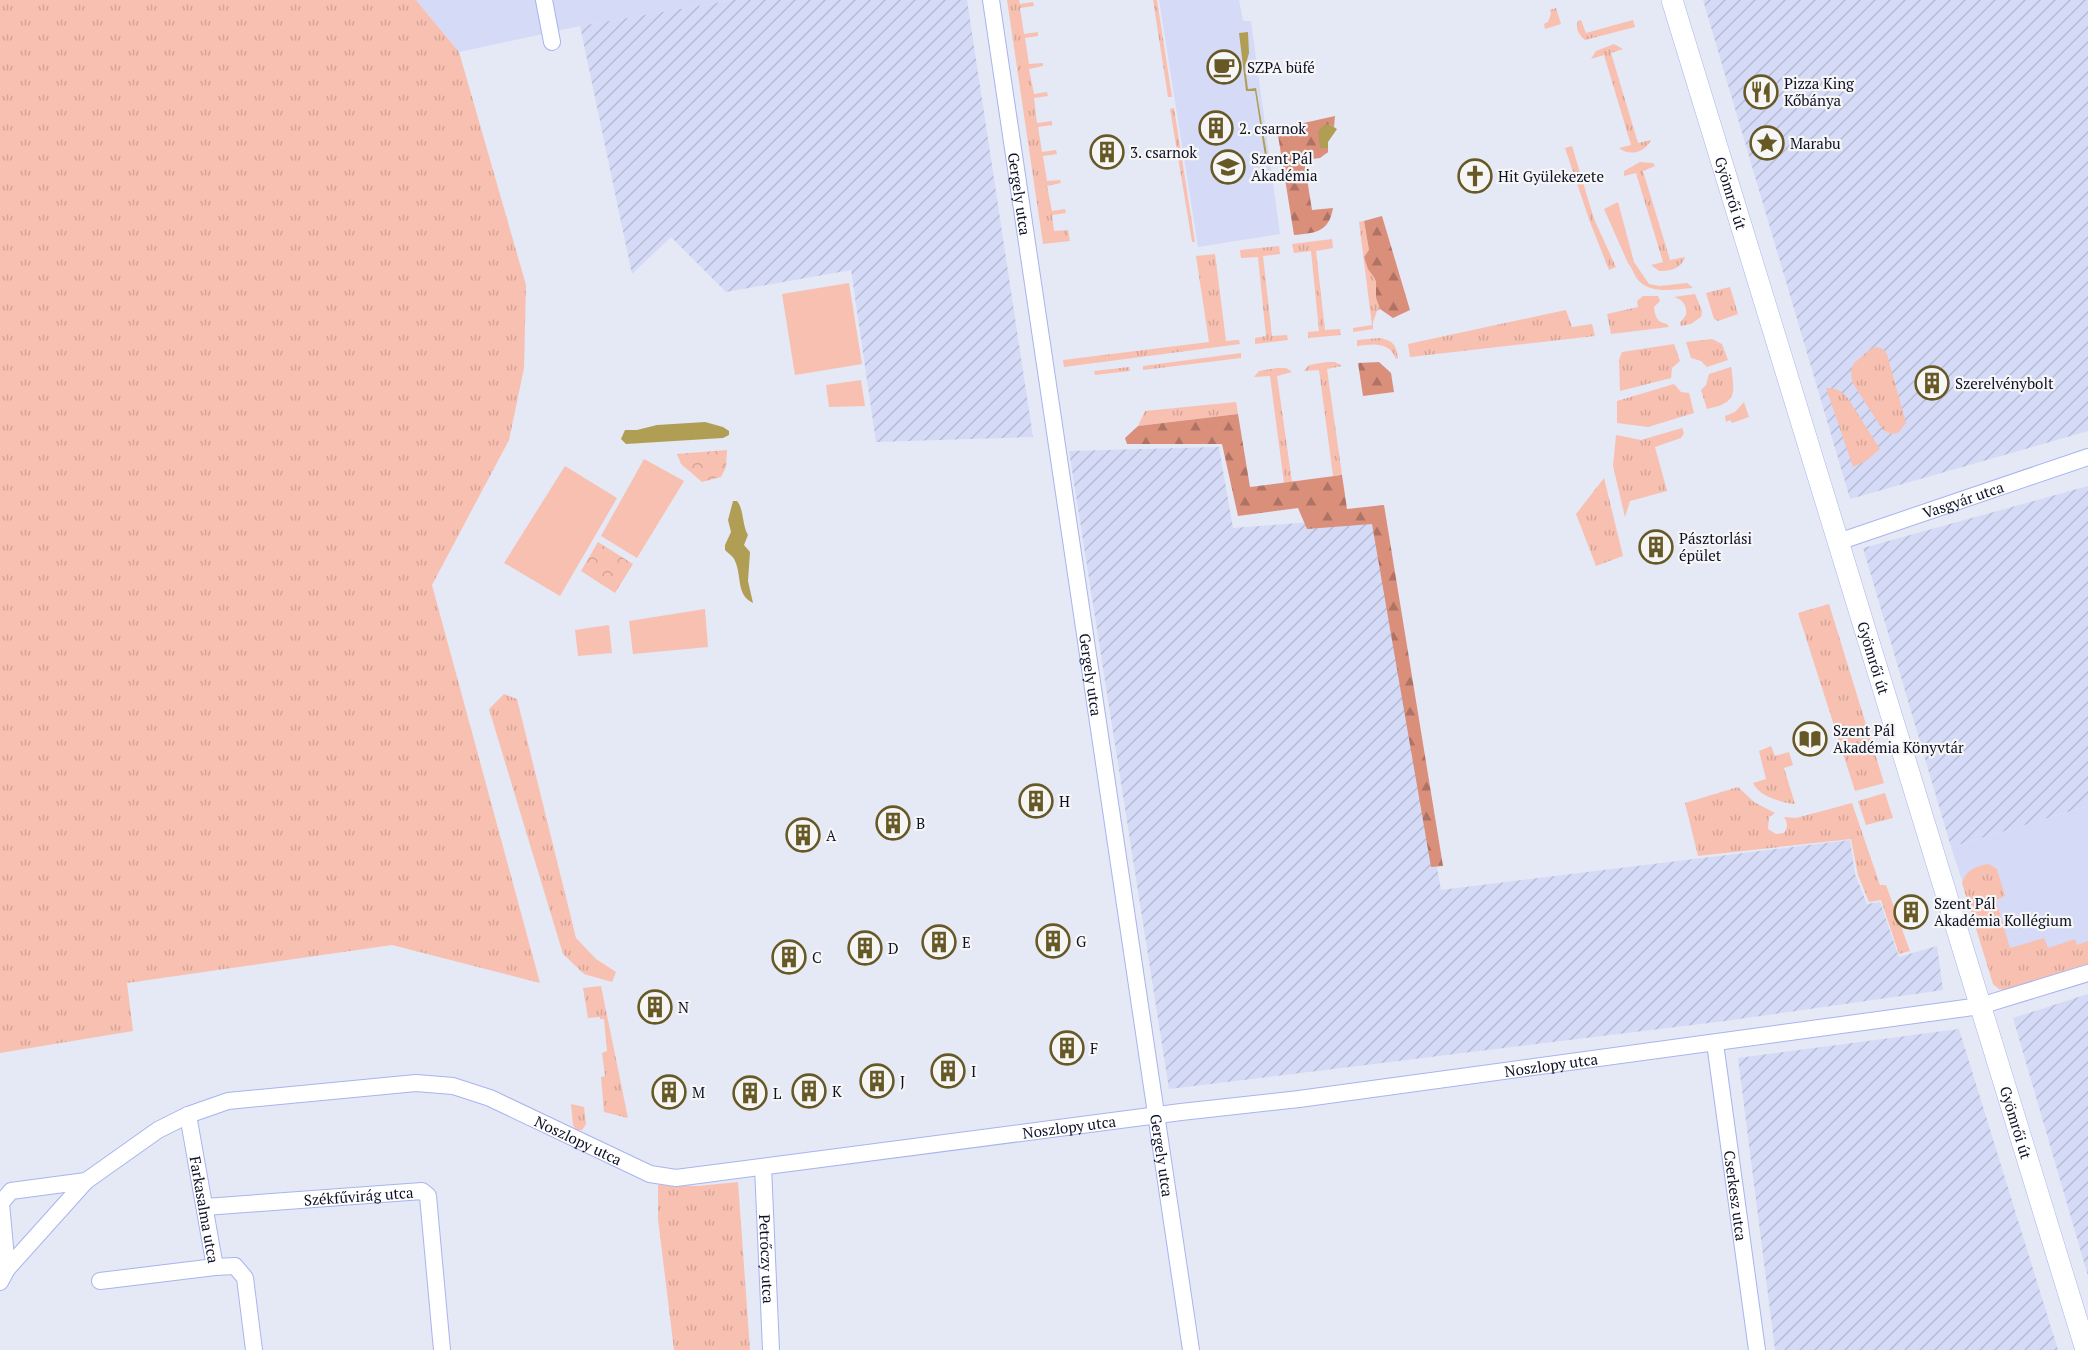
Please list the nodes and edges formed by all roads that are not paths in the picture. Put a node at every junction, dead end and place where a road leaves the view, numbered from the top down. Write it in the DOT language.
graph roads {
  1 [pos="544,0"];
  2 [pos="991,0"];
  3 [pos="1672,0"];
  4 [pos="552,42"];
  5 [pos="2088,457"];
  6 [pos="1838,542"];
  7 [pos="2088,973"];
  8 [pos="1980,1006"];
  9 [pos="1715,1043"];
  10 [pos="188,1115"];
  11 [pos="1156,1116"];
  12 [pos="763,1167"];
  13 [pos="86,1181"];
  14 [pos="205,1208"];
  15 [pos="215,1267"];
  16 [pos="4,1275"];
  17 [pos="100,1281"];
  18 [pos="254,1350"];
  19 [pos="441,1350"];
  20 [pos="771,1350"];
  21 [pos="1191,1350"];
  22 [pos="1757,1350"];
  23 [pos="2086,1350"];
  1 -- 4 [label="street"];
  2 -- 11 [label="street, Gergely utca"];
  3 -- 6 [label="street, Gyömrői út"];
  5 -- 6 [label="street, Vasgyár utca"];
  6 -- 8 [label="street, Gyömrői út"];
  7 -- 8 [label="street, Noszlopy utca"];
  8 -- 9 [label="street, Noszlopy utca"];
  8 -- 23 [label="street, Gyömrői út"];
  9 -- 11 [label="street, Noszlopy utca"];
  9 -- 22 [label="street, Cserkesz utca"];
  10 -- 12 [label="street, Noszlopy utca"];
  10 -- 13 [label="street, Noszlopy utca"];
  10 -- 14 [label="street, Farkasalma utca"];
  11 -- 12 [label="street, Noszlopy utca"];
  11 -- 21 [label="street, Gergely utca"];
  12 -- 20 [label="street, Petrőczy utca"];
  13 -- 16 [label="street, Noszlopy utca"];
  13 -- 16 [label="street, Noszlopy utca"];
  14 -- 15 [label="street, Farkasalma utca"];
  14 -- 19 [label="street, Székfűvirág utca"];
  15 -- 17 [label="street"];
  15 -- 18 [label="street, Farkasalma utca"];
}
